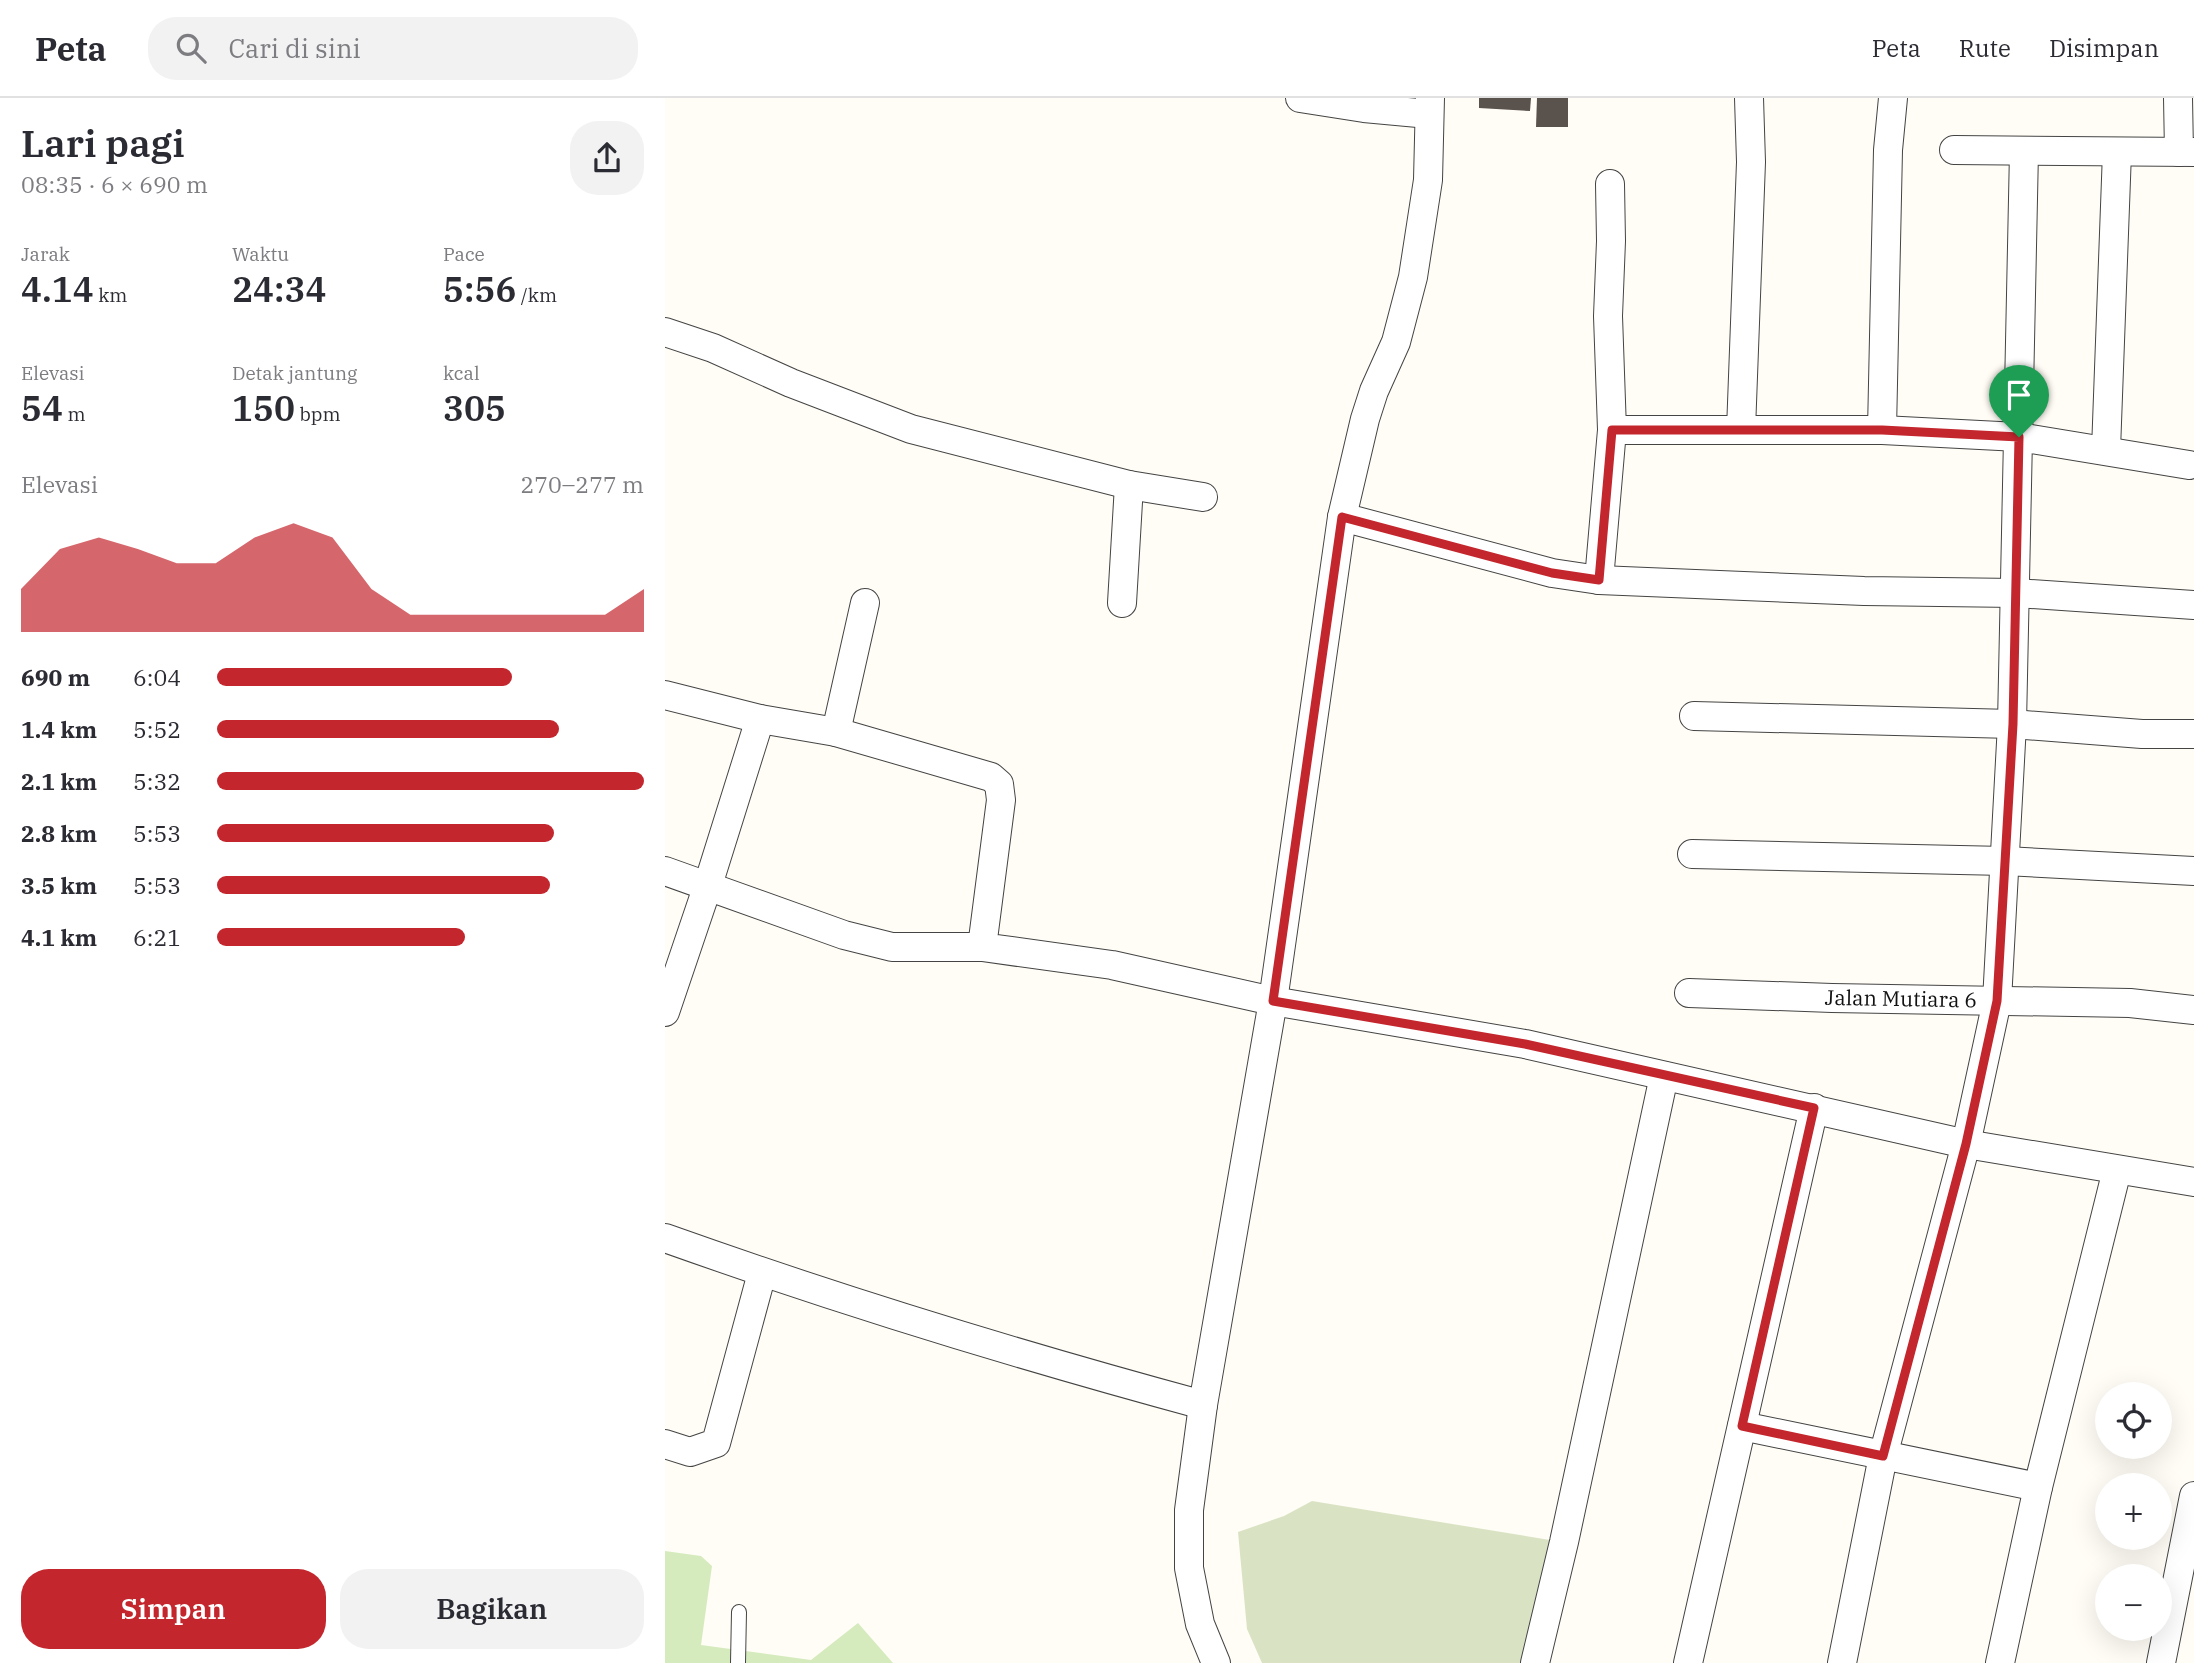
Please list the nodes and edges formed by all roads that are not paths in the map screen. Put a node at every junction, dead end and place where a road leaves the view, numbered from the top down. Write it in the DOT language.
graph roads {
  1 [pos="1300,98"];
  2 [pos="1749,98"];
  3 [pos="1893,98"];
  4 [pos="2178,98"];
  5 [pos="1430,106"];
  6 [pos="1954,150"];
  7 [pos="2024,151"];
  8 [pos="2117,152"];
  9 [pos="2186,152"];
  10 [pos="1610,184"];
  11 [pos="665,332"];
  12 [pos="1612,430"];
  13 [pos="1741,430"];
  14 [pos="1882,430"];
  15 [pos="2019,437"];
  16 [pos="2106,450"];
  17 [pos="2189,465"];
  18 [pos="1129,485"];
  19 [pos="1203,497"];
  20 [pos="1342,517"];
  21 [pos="1599,580"];
  22 [pos="2016,593"];
  23 [pos="865,603"];
  24 [pos="1122,603"];
  25 [pos="2194,605"];
  26 [pos="665,695"];
  27 [pos="1694,716"];
  28 [pos="760,719"];
  29 [pos="2013,724"];
  30 [pos="836,732"];
  31 [pos="2194,734"];
  32 [pos="1692,854"];
  33 [pos="2005,861"];
  34 [pos="665,871"];
  35 [pos="2194,871"];
  36 [pos="708,885"];
  37 [pos="982,947"];
  38 [pos="1689,993"];
  39 [pos="1273,1001"];
  40 [pos="1997,1001"];
  41 [pos="2194,1010"];
  42 [pos="665,1012"];
  43 [pos="1664,1076"];
  44 [pos="1814,1108"];
  45 [pos="1966,1144"];
  46 [pos="2116,1170"];
  47 [pos="2194,1182"];
  48 [pos="665,1238"];
  49 [pos="762,1273"];
  50 [pos="1203,1405"];
  51 [pos="1742,1426"];
  52 [pos="665,1444"];
  53 [pos="1883,1456"];
  54 [pos="2038,1487"];
  55 [pos="2194,1496"];
  56 [pos="739,1612"];
  57 [pos="738,1663"];
  58 [pos="1216,1663"];
  59 [pos="1535,1663"];
  60 [pos="1688,1663"];
  61 [pos="1842,1663"];
  62 [pos="2000,1663"];
  63 [pos="2161,1663"];
  1 -- 5 [label="street"];
  2 -- 13 [label="street"];
  3 -- 14 [label="street"];
  4 -- 9 [label="street"];
  5 -- 20 [label="street"];
  6 -- 7 [label="street"];
  7 -- 8 [label="street"];
  7 -- 15 [label="street"];
  8 -- 9 [label="street"];
  8 -- 16 [label="street"];
  10 -- 12 [label="street"];
  11 -- 18 [label="street"];
  12 -- 13 [label="street"];
  12 -- 21 [label="street"];
  13 -- 14 [label="street"];
  14 -- 15 [label="street"];
  15 -- 16 [label="street"];
  15 -- 22 [label="street"];
  16 -- 17 [label="street"];
  18 -- 19 [label="street"];
  18 -- 24 [label="street"];
  20 -- 21 [label="street"];
  20 -- 39 [label="street"];
  21 -- 22 [label="street"];
  22 -- 25 [label="street"];
  22 -- 29 [label="street"];
  23 -- 30 [label="street"];
  26 -- 28 [label="street"];
  27 -- 29 [label="street"];
  28 -- 30 [label="street"];
  28 -- 36 [label="street"];
  29 -- 31 [label="street"];
  29 -- 33 [label="street"];
  30 -- 37 [label="street"];
  32 -- 33 [label="street"];
  33 -- 35 [label="street"];
  33 -- 40 [label="street"];
  34 -- 36 [label="street"];
  36 -- 37 [label="street"];
  36 -- 42 [label="street"];
  37 -- 39 [label="street"];
  38 -- 40 [label="street, Jalan Mutiara 6"];
  39 -- 43 [label="street"];
  39 -- 50 [label="street"];
  40 -- 41 [label="street, Jalan Mutiara 6"];
  40 -- 45 [label="street"];
  43 -- 44 [label="street"];
  43 -- 59 [label="street"];
  44 -- 45 [label="street"];
  44 -- 51 [label="street"];
  45 -- 46 [label="street"];
  45 -- 53 [label="street"];
  46 -- 47 [label="street"];
  46 -- 54 [label="street"];
  48 -- 49 [label="street"];
  49 -- 50 [label="street"];
  49 -- 52 [label="street"];
  50 -- 58 [label="street"];
  51 -- 53 [label="street"];
  51 -- 60 [label="street"];
  53 -- 54 [label="street"];
  53 -- 61 [label="street"];
  54 -- 62 [label="street"];
  55 -- 63 [label="street"];
  56 -- 57 [label="lane"];
}
